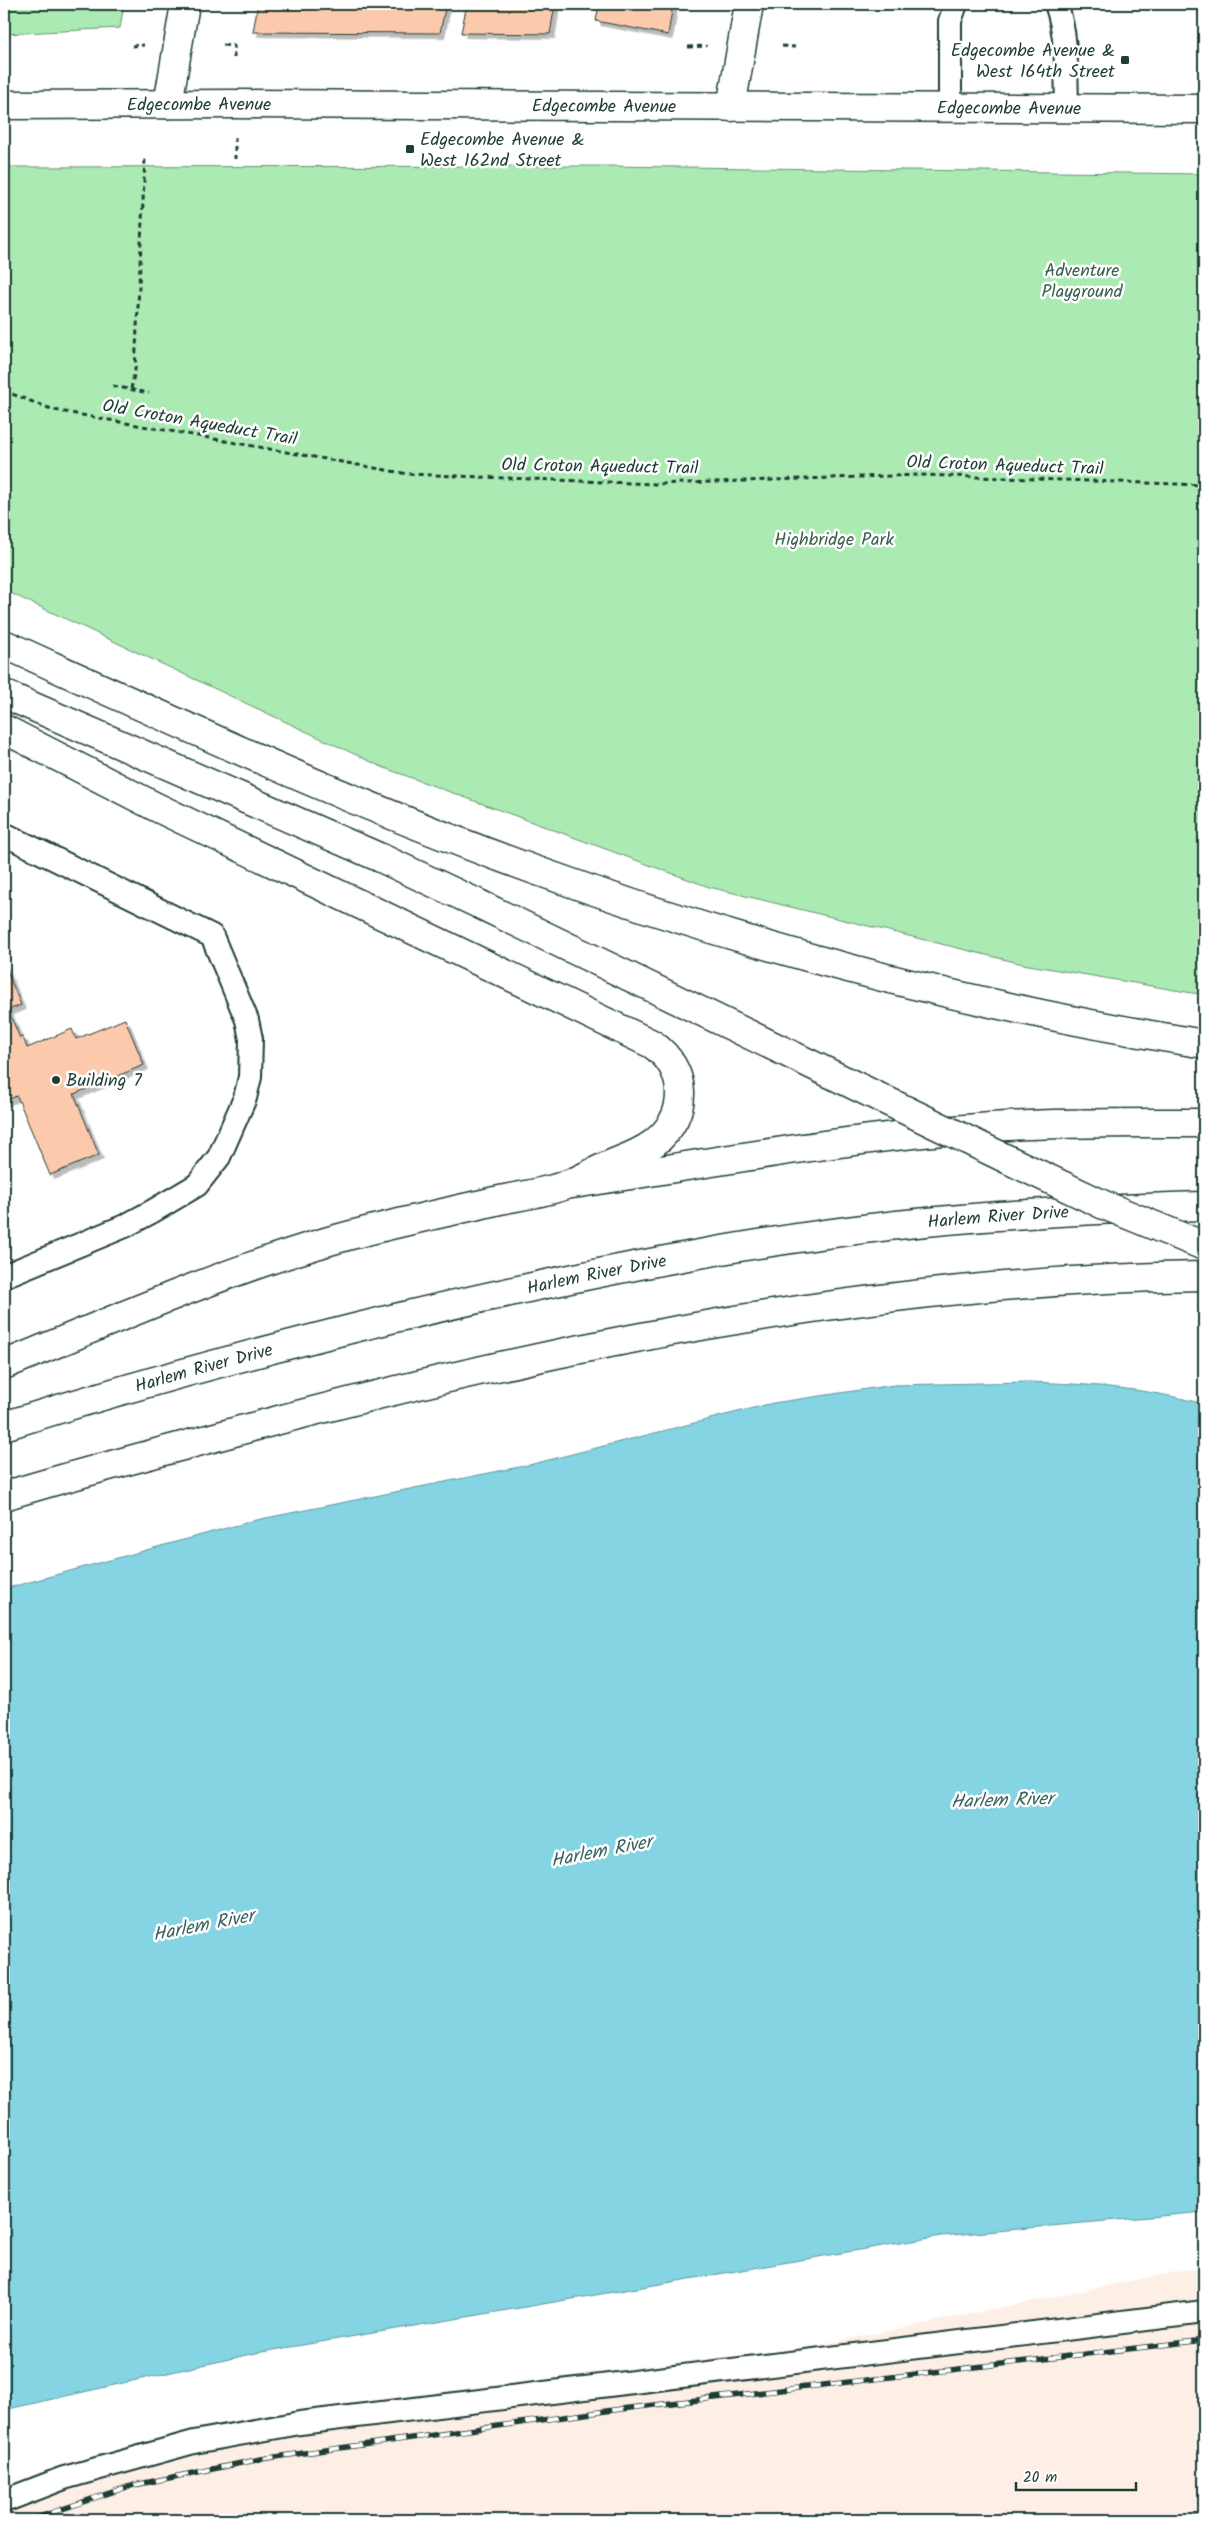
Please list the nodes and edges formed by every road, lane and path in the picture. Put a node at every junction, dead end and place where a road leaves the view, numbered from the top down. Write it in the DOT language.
graph roads {
  1 [pos="185,4"];
  2 [pos="749,4"];
  3 [pos="956,4"];
  4 [pos="1056,4"];
  5 [pos="144,45"];
  6 [pos="223,45"];
  7 [pos="132,46"];
  8 [pos="707,46"];
  9 [pos="782,46"];
  10 [pos="688,47"];
  11 [pos="796,47"];
  12 [pos="234,60"];
  13 [pos="168,104"];
  14 [pos="4,105"];
  15 [pos="731,106"];
  16 [pos="950,108"];
  17 [pos="1067,109"];
  18 [pos="1204,109"];
  19 [pos="235,134"];
  20 [pos="145,159"];
  21 [pos="235,159"];
  22 [pos="113,386"];
  23 [pos="130,389"];
  24 [pos="4,390"];
  25 [pos="149,393"];
  26 [pos="1204,485"];
  27 [pos="4,644"];
  28 [pos="4,694"];
  29 [pos="4,729"];
  30 [pos="4,834"];
  31 [pos="1204,1044"];
  32 [pos="1204,1123"];
  33 [pos="565,1185"];
  34 [pos="1204,1206"];
  35 [pos="1204,1246"];
  36 [pos="4,1276"];
  37 [pos="1204,1276"];
  38 [pos="4,1365"];
  39 [pos="4,1426"];
  40 [pos="4,1496"];
  41 [pos="1204,2312"];
  42 [pos="4,2501"];
  1 -- 13 [label="main road"];
  2 -- 15 [label="main road"];
  3 -- 16 [label="lane"];
  4 -- 17 [label="lane"];
  5 -- 7 [label="path"];
  6 -- 12 [label="path"];
  8 -- 10 [label="path"];
  9 -- 11 [label="path"];
  13 -- 14 [label="main road, Edgecombe Avenue"];
  13 -- 15 [label="main road, Edgecombe Avenue"];
  15 -- 16 [label="main road, Edgecombe Avenue"];
  16 -- 17 [label="main road, Edgecombe Avenue"];
  17 -- 18 [label="main road, Edgecombe Avenue"];
  19 -- 21 [label="path"];
  20 -- 23 [label="path"];
  22 -- 23 [label="path"];
  23 -- 25 [label="path"];
  24 -- 26 [label="path, Old Croton Aqueduct Trail"];
  27 -- 31 [label="main road"];
  28 -- 35 [label="main road, bridge"];
  29 -- 33 [label="main road"];
  30 -- 36 [label="lane"];
  32 -- 33 [label="main road"];
  33 -- 38 [label="main road"];
  34 -- 39 [label="main road, Harlem River Drive"];
  37 -- 40 [label="main road"];
  41 -- 42 [label="lane"];
}
